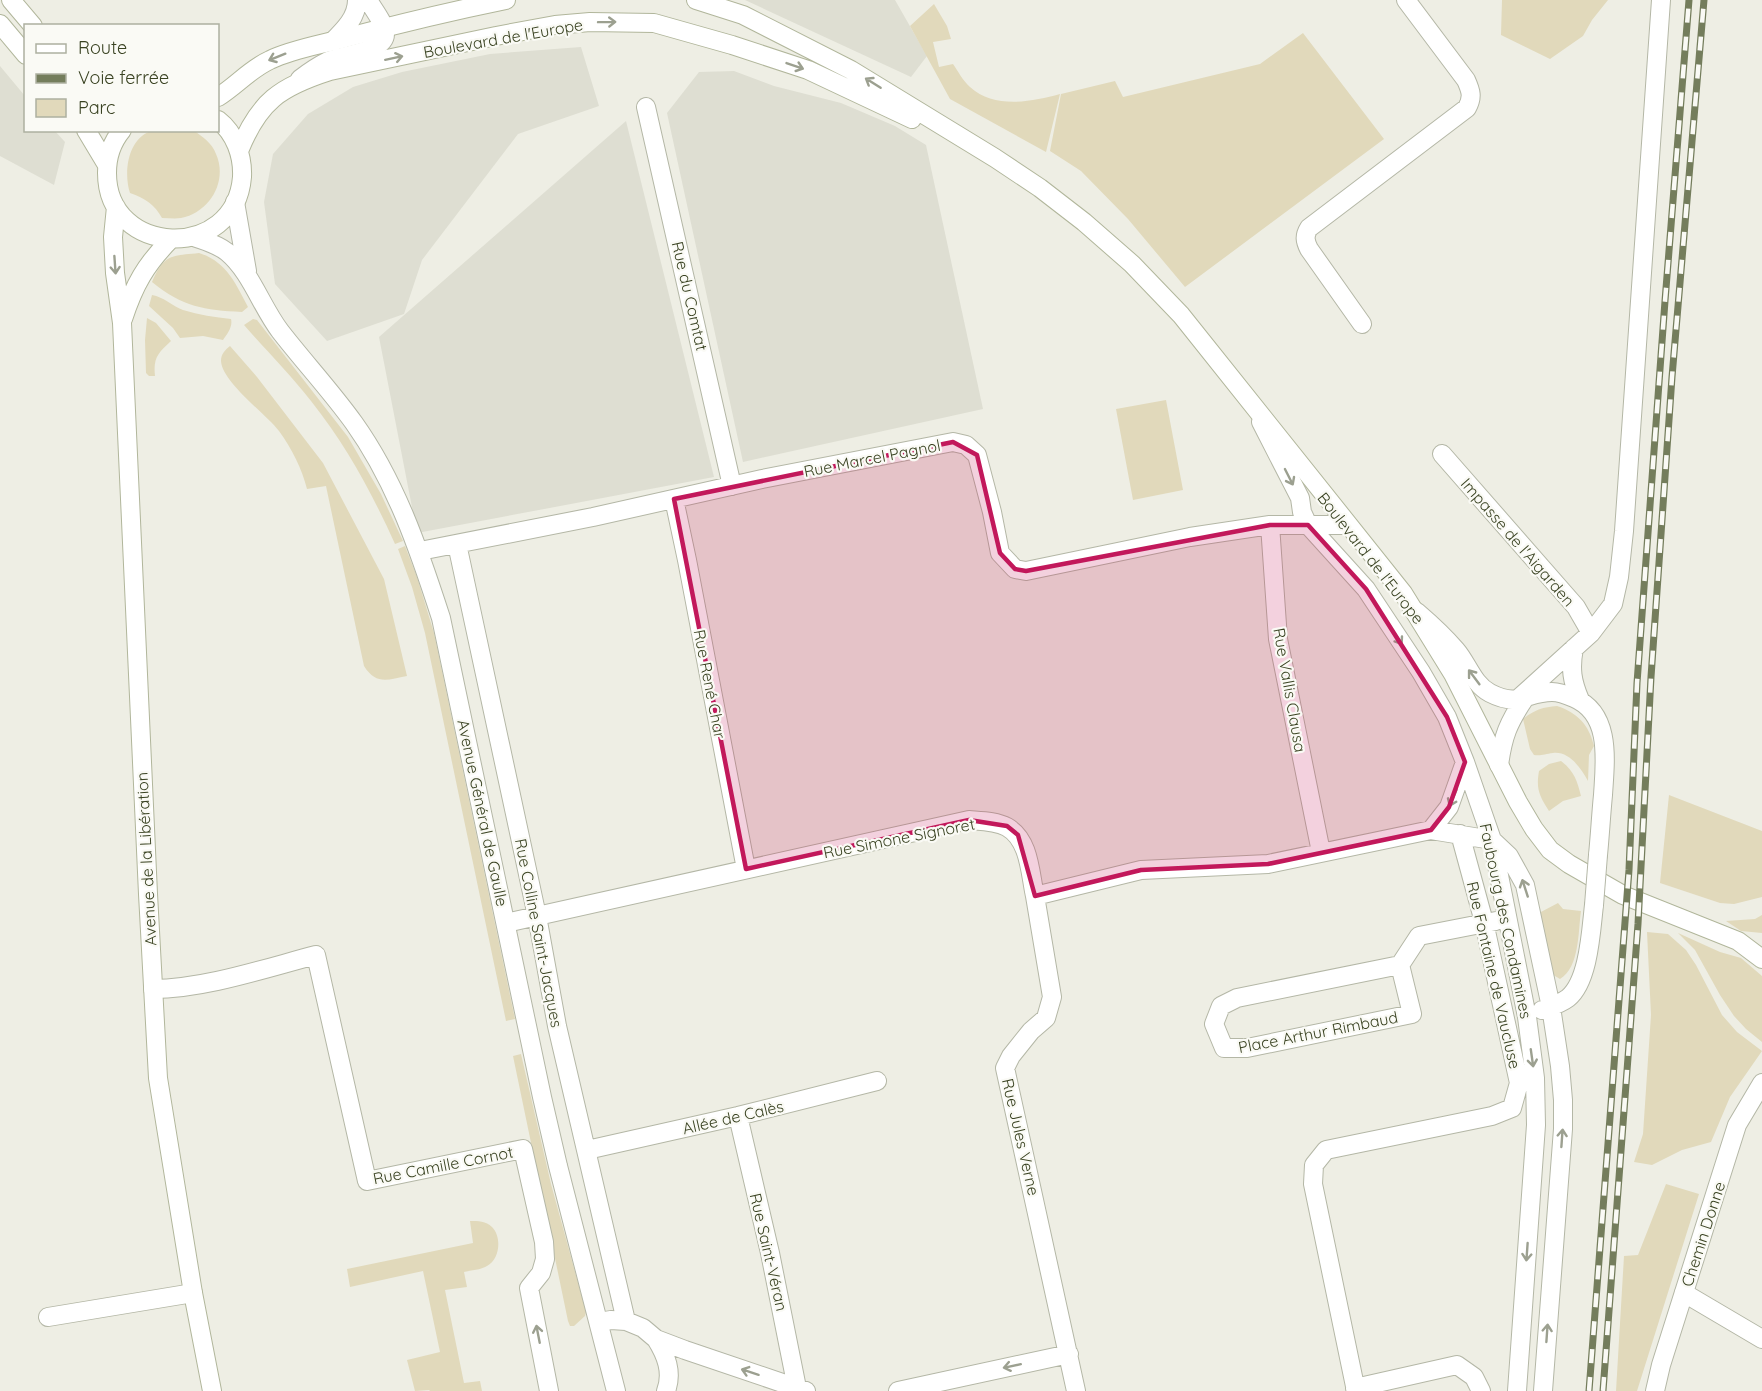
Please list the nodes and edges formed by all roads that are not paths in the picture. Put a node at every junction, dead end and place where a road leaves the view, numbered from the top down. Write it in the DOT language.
graph roads {
  1 [pos="11,0"];
  2 [pos="357,0"];
  3 [pos="368,0"];
  4 [pos="506,0"];
  5 [pos="696,0"];
  6 [pos="1406,0"];
  7 [pos="1661,0"];
  8 [pos="0,24"];
  9 [pos="31,24"];
  10 [pos="384,28"];
  11 [pos="333,41"];
  12 [pos="24,53"];
  13 [pos="297,82"];
  14 [pos="219,96"];
  15 [pos="646,107"];
  16 [pos="219,121"];
  17 [pos="87,132"];
  18 [pos="121,132"];
  19 [pos="239,151"];
  20 [pos="994,158"];
  21 [pos="107,165"];
  22 [pos="235,202"];
  23 [pos="117,207"];
  24 [pos="194,237"];
  25 [pos="171,239"];
  26 [pos="249,279"];
  27 [pos="122,323"];
  28 [pos="1362,324"];
  29 [pos="1253,407"];
  30 [pos="1442,454"];
  31 [pos="732,486"];
  32 [pos="674,499"];
  33 [pos="1270,525"];
  34 [pos="1308,525"];
  35 [pos="1348,525"];
  36 [pos="457,544"];
  37 [pos="420,551"];
  38 [pos="1415,611"];
  39 [pos="1591,633"];
  40 [pos="1574,648"];
  41 [pos="1521,699"];
  42 [pos="1580,700"];
  43 [pos="1465,762"];
  44 [pos="1499,765"];
  45 [pos="1431,830"];
  46 [pos="1460,834"];
  47 [pos="1492,840"];
  48 [pos="1321,852"];
  49 [pos="746,869"];
  50 [pos="1035,897"];
  51 [pos="537,916"];
  52 [pos="1507,920"];
  53 [pos="1484,922"];
  54 [pos="506,923"];
  55 [pos="1535,934"];
  56 [pos="1738,941"];
  57 [pos="1762,942"];
  58 [pos="1762,959"];
  59 [pos="1400,965"];
  60 [pos="153,989"];
  61 [pos="1551,1007"];
  62 [pos="1527,1017"];
  63 [pos="878,1081"];
  64 [pos="1762,1083"];
  65 [pos="738,1116"];
  66 [pos="587,1150"];
  67 [pos="193,1293"];
  68 [pos="1684,1293"];
  69 [pos="48,1317"];
  70 [pos="626,1321"];
  71 [pos="599,1322"];
  72 [pos="656,1339"];
  73 [pos="1762,1339"];
  74 [pos="1069,1353"];
  75 [pos="801,1389"];
  76 [pos="1355,1389"];
  77 [pos="212,1391"];
  78 [pos="549,1391"];
  79 [pos="616,1391"];
  80 [pos="666,1391"];
  81 [pos="898,1391"];
  82 [pos="1076,1391"];
  83 [pos="1481,1391"];
  84 [pos="1517,1391"];
  85 [pos="1543,1391"];
  86 [pos="1655,1391"];
  1 -- 9 [label="street"];
  2 -- 11 [label="street"];
  3 -- 10 [label="street"];
  4 -- 10 [label="street, Boulevard de l'Europe"];
  20 -- 5 [label="street, Boulevard de l'Europe, one-way"];
  6 -- 28 [label="street"];
  7 -- 39 [label="street"];
  8 -- 12 [label="street"];
  10 -- 11 [label="street, Boulevard de l'Europe"];
  10 -- 13 [label="street"];
  11 -- 14 [label="street, Boulevard de l'Europe, one-way"];
  13 -- 19 [label="street, Boulevard de l'Europe"];
  13 -- 20 [label="street, Boulevard de l'Europe, one-way"];
  15 -- 31 [label="street, Rue du Comtat"];
  16 -- 19 [label="street"];
  17 -- 21 [label="street"];
  18 -- 21 [label="street"];
  19 -- 22 [label="street"];
  20 -- 29 [label="street, Boulevard de l'Europe"];
  21 -- 23 [label="street"];
  22 -- 24 [label="street"];
  22 -- 26 [label="street, Avenue Général de Gaulle"];
  23 -- 25 [label="street"];
  23 -- 27 [label="street, Avenue de la Libération, one-way"];
  24 -- 25 [label="street"];
  24 -- 26 [label="street, Avenue Général de Gaulle"];
  25 -- 27 [label="street, Avenue de la Libération"];
  26 -- 37 [label="street, Avenue Général de Gaulle"];
  27 -- 60 [label="street, Avenue de la Libération"];
  29 -- 34 [label="street, Faubourg des Condamines, one-way"];
  29 -- 35 [label="street, Boulevard de l'Europe"];
  30 -- 39 [label="street, Impasse de l'Aigarden"];
  31 -- 32 [label="street, Rue Marcel Pagnol"];
  31 -- 33 [label="street, Rue Marcel Pagnol"];
  32 -- 36 [label="street, Rue Marcel Pagnol"];
  32 -- 49 [label="street, Rue René Char"];
  33 -- 34 [label="street, Rue Marcel Pagnol"];
  33 -- 48 [label="street, Rue Vallis Clausa"];
  34 -- 35 [label="street, Rue Marcel Pagnol"];
  34 -- 43 [label="street, Faubourg des Condamines, one-way"];
  35 -- 38 [label="street, Boulevard de l'Europe"];
  36 -- 37 [label="street, Rue Marcel Pagnol"];
  36 -- 51 [label="street, Rue Colline Saint-Jacques"];
  37 -- 54 [label="street, Avenue Général de Gaulle"];
  41 -- 38 [label="street, one-way"];
  38 -- 44 [label="street, Boulevard de l'Europe"];
  39 -- 40 [label="street"];
  40 -- 41 [label="street"];
  40 -- 42 [label="street"];
  41 -- 42 [label="street"];
  41 -- 44 [label="street"];
  42 -- 61 [label="street, bridge"];
  43 -- 45 [label="street, one-way"];
  43 -- 47 [label="street, Faubourg des Condamines"];
  44 -- 56 [label="street, Boulevard de l'Europe"];
  45 -- 46 [label="street"];
  45 -- 48 [label="street"];
  46 -- 47 [label="street"];
  46 -- 53 [label="street, Rue Fontaine de Vaucluse"];
  47 -- 52 [label="street, Faubourg des Condamines"];
  55 -- 47 [label="street, one-way"];
  48 -- 50 [label="street"];
  49 -- 50 [label="street, Rue Simone Signoret"];
  49 -- 51 [label="street, Rue Simone Signoret"];
  50 -- 74 [label="street, Rue Jules Verne"];
  51 -- 54 [label="street, Rue Simone Signoret"];
  51 -- 66 [label="street, Rue Colline Saint-Jacques"];
  52 -- 53 [label="street"];
  52 -- 55 [label="street"];
  52 -- 62 [label="street, Faubourg des Condamines"];
  53 -- 59 [label="street"];
  53 -- 76 [label="street, Rue Fontaine de Vaucluse"];
  54 -- 71 [label="street, Avenue Général de Gaulle"];
  55 -- 61 [label="street"];
  56 -- 57 [label="street, Boulevard de l'Europe"];
  56 -- 58 [label="street, Boulevard de l'Europe"];
  59 -- 59 [label="street, Place Arthur Rimbaud"];
  60 -- 67 [label="street, Avenue de la Libération"];
  78 -- 60 [label="street, Rue Camille Cornot, one-way"];
  61 -- 62 [label="street"];
  85 -- 61 [label="street, one-way"];
  62 -- 84 [label="street, Faubourg des Condamines, one-way"];
  63 -- 65 [label="street, Allée de Calès"];
  64 -- 68 [label="street, Chemin Donne"];
  65 -- 66 [label="street, Allée de Calès"];
  65 -- 75 [label="street, Rue Saint-Véran"];
  66 -- 70 [label="street, Rue Colline Saint-Jacques"];
  67 -- 69 [label="street"];
  67 -- 77 [label="street, Avenue de la Libération"];
  68 -- 73 [label="street"];
  68 -- 86 [label="street, Chemin Donne"];
  70 -- 71 [label="street"];
  70 -- 72 [label="street"];
  71 -- 79 [label="street, Avenue Général de Gaulle"];
  75 -- 72 [label="street, one-way"];
  72 -- 80 [label="street"];
  74 -- 81 [label="street, one-way"];
  74 -- 82 [label="street, Rue Jules Verne"];
  76 -- 83 [label="street"];
}
